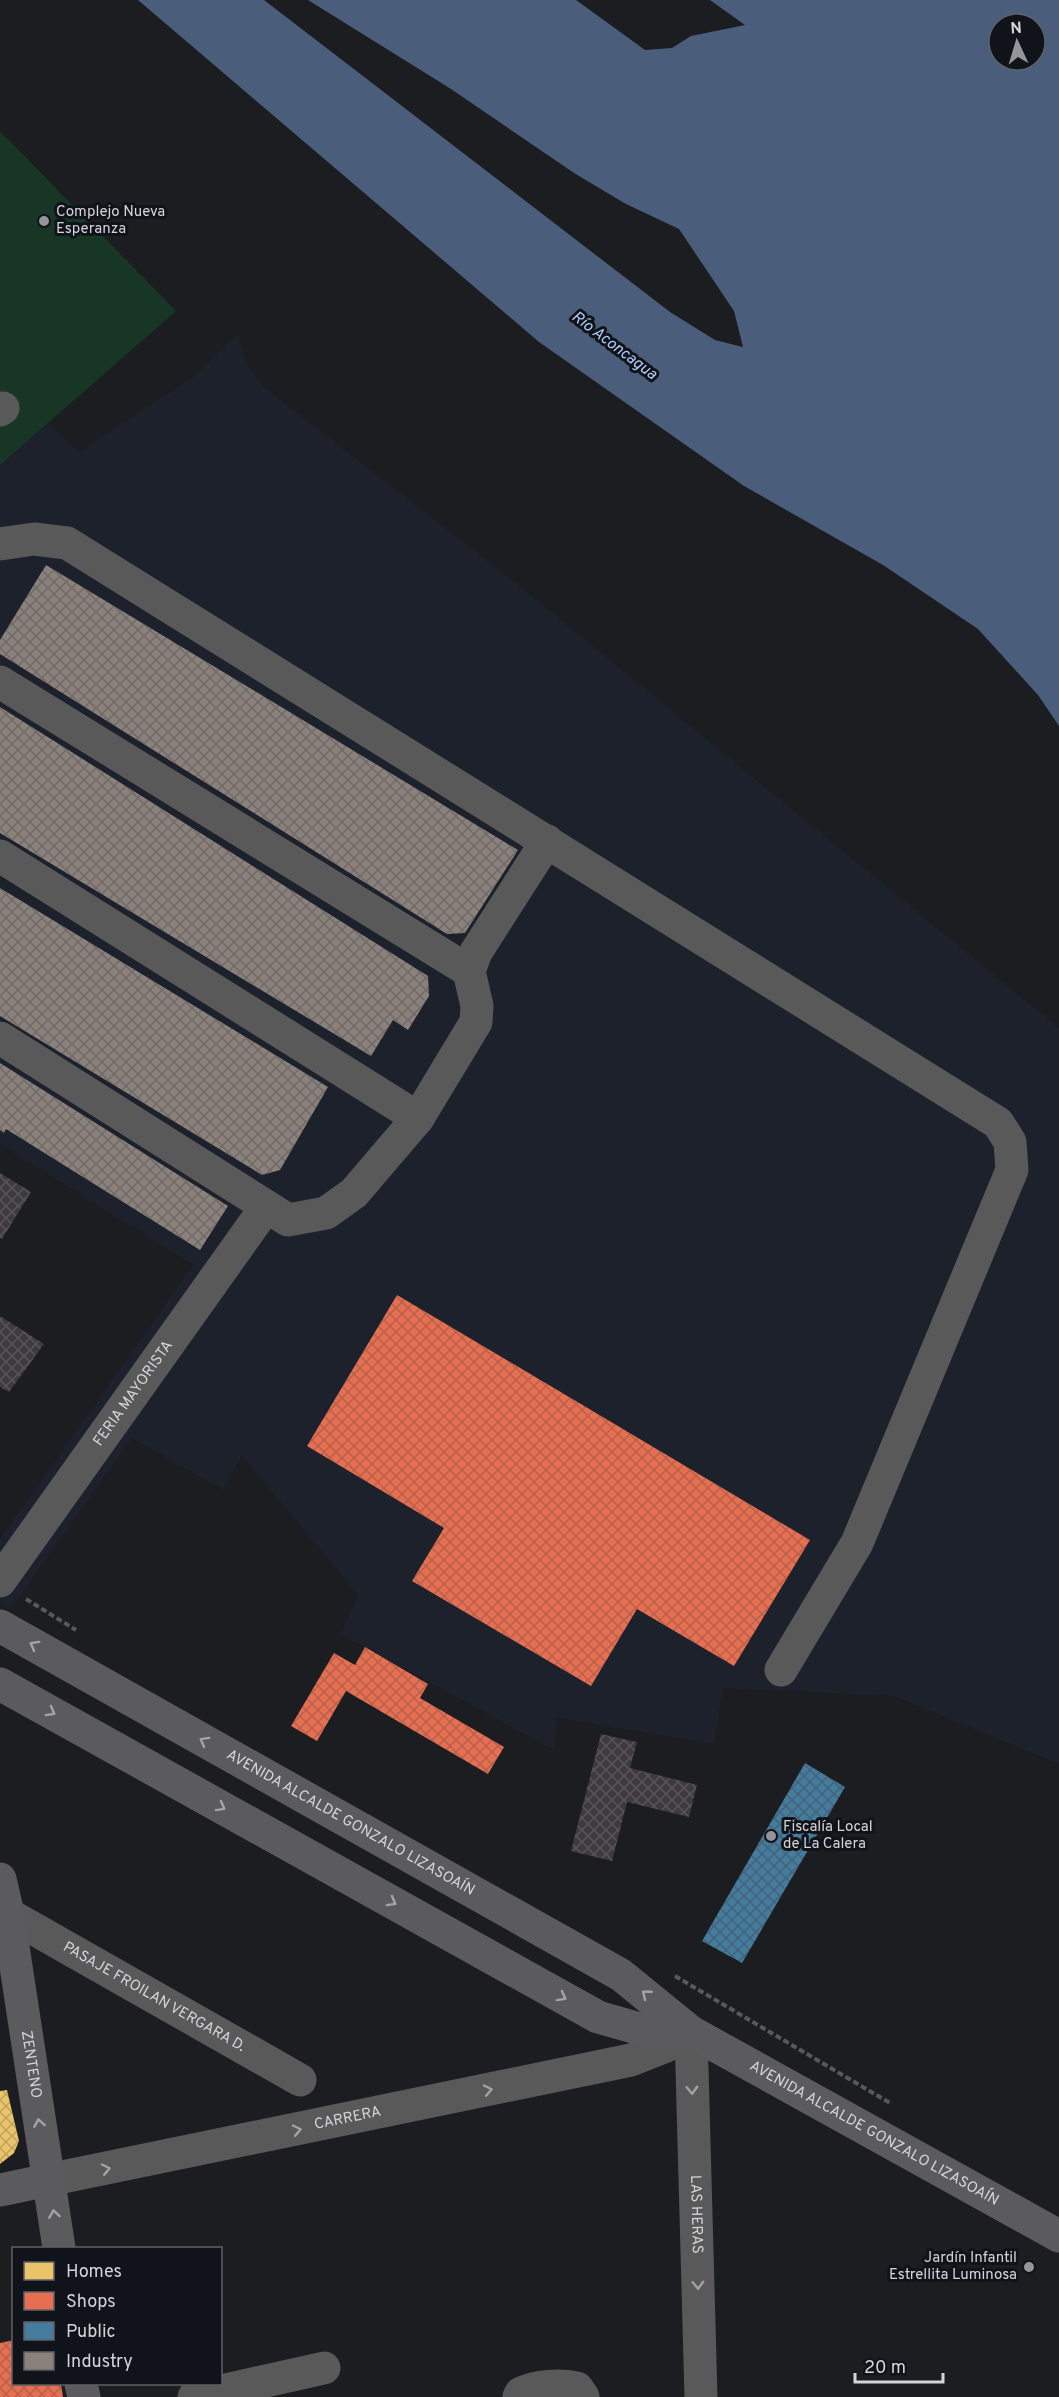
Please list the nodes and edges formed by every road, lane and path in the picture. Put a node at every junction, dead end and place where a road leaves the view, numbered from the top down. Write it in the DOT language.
graph roads {
  1 [pos="0,544"];
  2 [pos="0,682"];
  3 [pos="547,840"];
  4 [pos="0,856"];
  5 [pos="469,971"];
  6 [pos="0,1038"];
  7 [pos="418,1118"];
  8 [pos="266,1207"];
  9 [pos="0,1581"];
  10 [pos="0,1626"];
  11 [pos="781,1670"];
  12 [pos="0,1684"];
  13 [pos="0,1879"];
  14 [pos="8,1914"];
  15 [pos="691,2032"];
  16 [pos="300,2080"];
  17 [pos="48,2180"];
  18 [pos="0,2190"];
  19 [pos="1059,2236"];
  20 [pos="59,2247"];
  21 [pos="324,2368"];
  22 [pos="194,2397"];
  23 [pos="519,2397"];
  24 [pos="584,2397"];
  25 [pos="701,2397"];
  1 -- 3 [label="street"];
  2 -- 5 [label="street"];
  3 -- 5 [label="street"];
  3 -- 11 [label="street"];
  4 -- 7 [label="street"];
  5 -- 7 [label="street"];
  6 -- 8 [label="street"];
  7 -- 8 [label="street"];
  8 -- 9 [label="street, FERIA MAYORISTA"];
  15 -- 10 [label="main road, AVENIDA ALCALDE GONZALO LIZASOAÍN, one-way"];
  12 -- 15 [label="main road, AVENIDA ALCALDE GONZALO LIZASOAÍN, one-way"];
  13 -- 14 [label="main road, ZENTENO"];
  14 -- 16 [label="street, PASAJE FROILAN VERGARA D."];
  17 -- 14 [label="main road, ZENTENO, one-way"];
  17 -- 15 [label="street, CARRERA, one-way"];
  15 -- 19 [label="main road, AVENIDA ALCALDE GONZALO LIZASOAÍN"];
  15 -- 25 [label="street, LAS HERAS, one-way"];
  17 -- 18 [label="main road, CARRERA"];
  20 -- 17 [label="main road, ZENTENO, one-way"];
  21 -- 22 [label="street"];
  23 -- 24 [label="street"];
}
